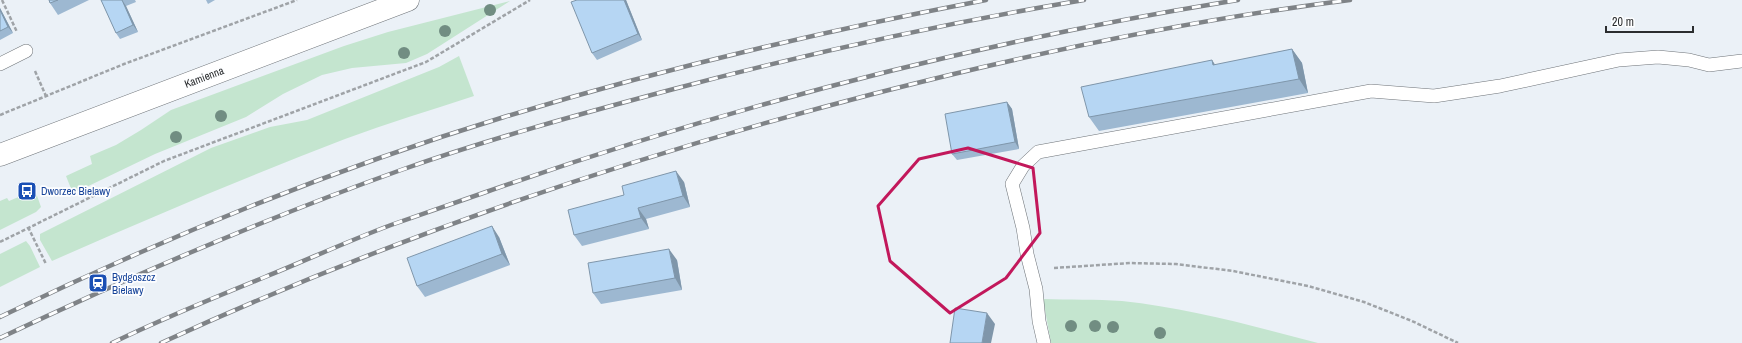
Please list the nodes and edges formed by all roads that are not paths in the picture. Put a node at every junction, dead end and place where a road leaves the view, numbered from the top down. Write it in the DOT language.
graph roads {
  1 [pos="408,0"];
  2 [pos="26,51"];
  3 [pos="1742,61"];
  4 [pos="0,64"];
  5 [pos="0,155"];
  6 [pos="1044,343"];
  1 -- 5 [label="main road, Kamienna"];
  2 -- 4 [label="lane"];
  3 -- 6 [label="lane"];
}
